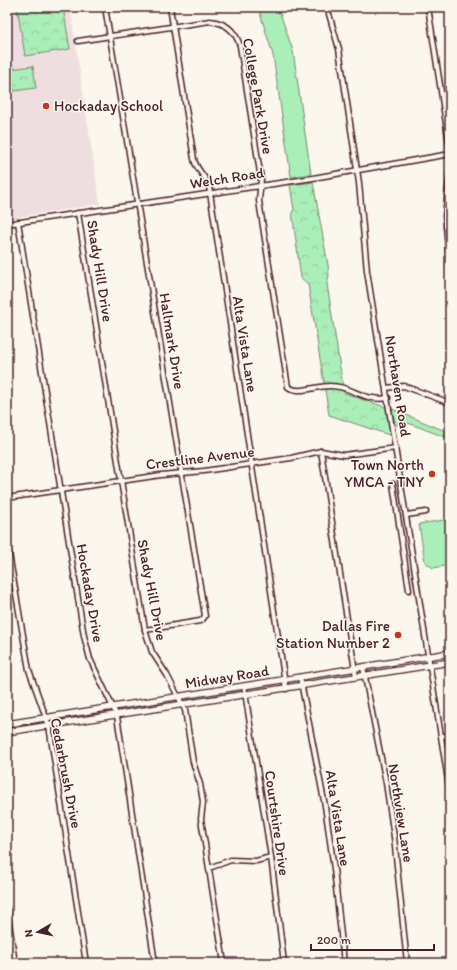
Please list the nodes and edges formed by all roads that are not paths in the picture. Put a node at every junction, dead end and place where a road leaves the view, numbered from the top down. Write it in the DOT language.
graph roads {
  1 [pos="105,7"];
  2 [pos="170,7"];
  3 [pos="327,7"];
  4 [pos="428,7"];
  5 [pos="173,27"];
  6 [pos="110,37"];
  7 [pos="78,42"];
  8 [pos="450,150"];
  9 [pos="450,154"];
  10 [pos="357,170"];
  11 [pos="450,172"];
  12 [pos="261,185"];
  13 [pos="210,193"];
  14 [pos="136,204"];
  15 [pos="78,213"];
  16 [pos="18,222"];
  17 [pos="7,224"];
  18 [pos="450,268"];
  19 [pos="386,388"];
  20 [pos="388,398"];
  21 [pos="450,403"];
  22 [pos="396,448"];
  23 [pos="321,451"];
  24 [pos="252,464"];
  25 [pos="182,473"];
  26 [pos="121,480"];
  27 [pos="392,484"];
  28 [pos="61,490"];
  29 [pos="7,498"];
  30 [pos="404,498"];
  31 [pos="395,499"];
  32 [pos="426,512"];
  33 [pos="407,516"];
  34 [pos="7,542"];
  35 [pos="415,567"];
  36 [pos="406,568"];
  37 [pos="409,590"];
  38 [pos="144,630"];
  39 [pos="450,653"];
  40 [pos="430,657"];
  41 [pos="450,662"];
  42 [pos="431,665"];
  43 [pos="363,667"];
  44 [pos="355,669"];
  45 [pos="364,676"];
  46 [pos="300,677"];
  47 [pos="356,678"];
  48 [pos="285,680"];
  49 [pos="244,686"];
  50 [pos="301,686"];
  51 [pos="286,689"];
  52 [pos="245,695"];
  53 [pos="178,697"];
  54 [pos="182,705"];
  55 [pos="113,707"];
  56 [pos="117,716"];
  57 [pos="45,718"];
  58 [pos="7,724"];
  59 [pos="48,726"];
  60 [pos="7,732"];
  61 [pos="450,735"];
  62 [pos="442,736"];
  63 [pos="450,793"];
  64 [pos="271,857"];
  65 [pos="209,868"];
  66 [pos="7,909"];
  67 [pos="450,959"];
  68 [pos="15,963"];
  69 [pos="86,963"];
  70 [pos="155,963"];
  71 [pos="224,963"];
  72 [pos="284,963"];
  73 [pos="344,963"];
  74 [pos="408,963"];
  75 [pos="443,963"];
  1 -- 6 [label="street, Hallmark Drive"];
  2 -- 5 [label="street, Alta Vista Lane"];
  3 -- 10 [label="street, Northaven Road"];
  4 -- 8 [label="street"];
  5 -- 6 [label="street, College Park Drive"];
  5 -- 12 [label="street, College Park Drive"];
  5 -- 13 [label="street, Alta Vista Lane"];
  6 -- 7 [label="street, College Park Drive"];
  6 -- 14 [label="street, Hallmark Drive"];
  9 -- 10 [label="street, Welch Road"];
  10 -- 12 [label="street, Welch Road"];
  10 -- 19 [label="street, Northaven Road"];
  11 -- 18 [label="street"];
  12 -- 13 [label="street, Welch Road"];
  12 -- 20 [label="street, College Park Drive"];
  13 -- 14 [label="street, Welch Road"];
  13 -- 24 [label="street, Alta Vista Lane"];
  14 -- 15 [label="street, Welch Road"];
  14 -- 25 [label="street, Hallmark Drive"];
  15 -- 16 [label="street, Welch Road"];
  15 -- 26 [label="street, Shady Hill Drive"];
  16 -- 17 [label="street, Welch Road"];
  16 -- 28 [label="street, Hockaday Drive"];
  19 -- 20 [label="street, Northaven Road"];
  19 -- 21 [label="street"];
  20 -- 22 [label="street, Northaven Road"];
  22 -- 23 [label="street, Crestline Avenue"];
  22 -- 30 [label="street, Northaven Road"];
  23 -- 24 [label="street, Crestline Avenue"];
  23 -- 44 [label="street"];
  24 -- 25 [label="street, Crestline Avenue"];
  24 -- 48 [label="street, Alta Vista Lane"];
  25 -- 26 [label="street, Crestline Avenue"];
  25 -- 38 [label="street, Hallmark Drive"];
  26 -- 28 [label="street, Crestline Avenue"];
  26 -- 38 [label="street, Shady Hill Drive"];
  27 -- 31 [label="street"];
  28 -- 29 [label="street, Crestline Avenue"];
  28 -- 55 [label="street, Hockaday Drive"];
  30 -- 31 [label="street"];
  30 -- 33 [label="street, Northaven Road"];
  31 -- 36 [label="street"];
  32 -- 33 [label="street"];
  33 -- 35 [label="street, Northaven Road"];
  34 -- 57 [label="street, Cedarbrush Drive"];
  35 -- 36 [label="street"];
  35 -- 40 [label="street, Northaven Road"];
  36 -- 37 [label="street"];
  38 -- 53 [label="street, Shady Hill Drive"];
  39 -- 40 [label="main road, Midway Road"];
  40 -- 42 [label="street, Northaven Road"];
  40 -- 43 [label="main road, Midway Road"];
  41 -- 42 [label="main road, Midway Road"];
  42 -- 45 [label="main road, Midway Road"];
  42 -- 62 [label="street, Northaven Road"];
  43 -- 44 [label="main road, Midway Road"];
  43 -- 45 [label="street, Northview Lane"];
  44 -- 46 [label="main road, Midway Road"];
  44 -- 47 [label="street"];
  45 -- 47 [label="main road, Midway Road"];
  45 -- 74 [label="street, Northview Lane"];
  46 -- 48 [label="main road, Midway Road"];
  46 -- 50 [label="street, Alta Vista Lane"];
  47 -- 50 [label="main road, Midway Road"];
  48 -- 49 [label="main road, Midway Road"];
  48 -- 51 [label="street, Alta Vista Lane"];
  49 -- 52 [label="street, Courtshire Drive"];
  49 -- 53 [label="main road, Midway Road"];
  50 -- 51 [label="main road, Midway Road"];
  50 -- 73 [label="street, Alta Vista Lane"];
  51 -- 52 [label="main road, Midway Road"];
  52 -- 54 [label="main road, Midway Road"];
  52 -- 64 [label="street, Courtshire Drive"];
  53 -- 54 [label="street, Shady Hill Drive"];
  53 -- 55 [label="main road, Midway Road"];
  54 -- 56 [label="main road, Midway Road"];
  54 -- 65 [label="street, Shady Hill Drive"];
  55 -- 56 [label="street, Hockaday Drive"];
  55 -- 57 [label="main road, Midway Road"];
  56 -- 59 [label="main road, Midway Road"];
  56 -- 70 [label="street, Hockaday Drive"];
  57 -- 58 [label="main road, Midway Road"];
  57 -- 59 [label="street, Cedarbrush Drive"];
  59 -- 60 [label="main road, Midway Road"];
  59 -- 69 [label="street, Cedarbrush Drive"];
  61 -- 62 [label="street"];
  62 -- 63 [label="street, Northaven Road"];
  64 -- 65 [label="street"];
  64 -- 72 [label="street, Courtshire Drive"];
  65 -- 71 [label="street, Shady Hill Drive"];
  66 -- 68 [label="street"];
  67 -- 75 [label="street"];
}
